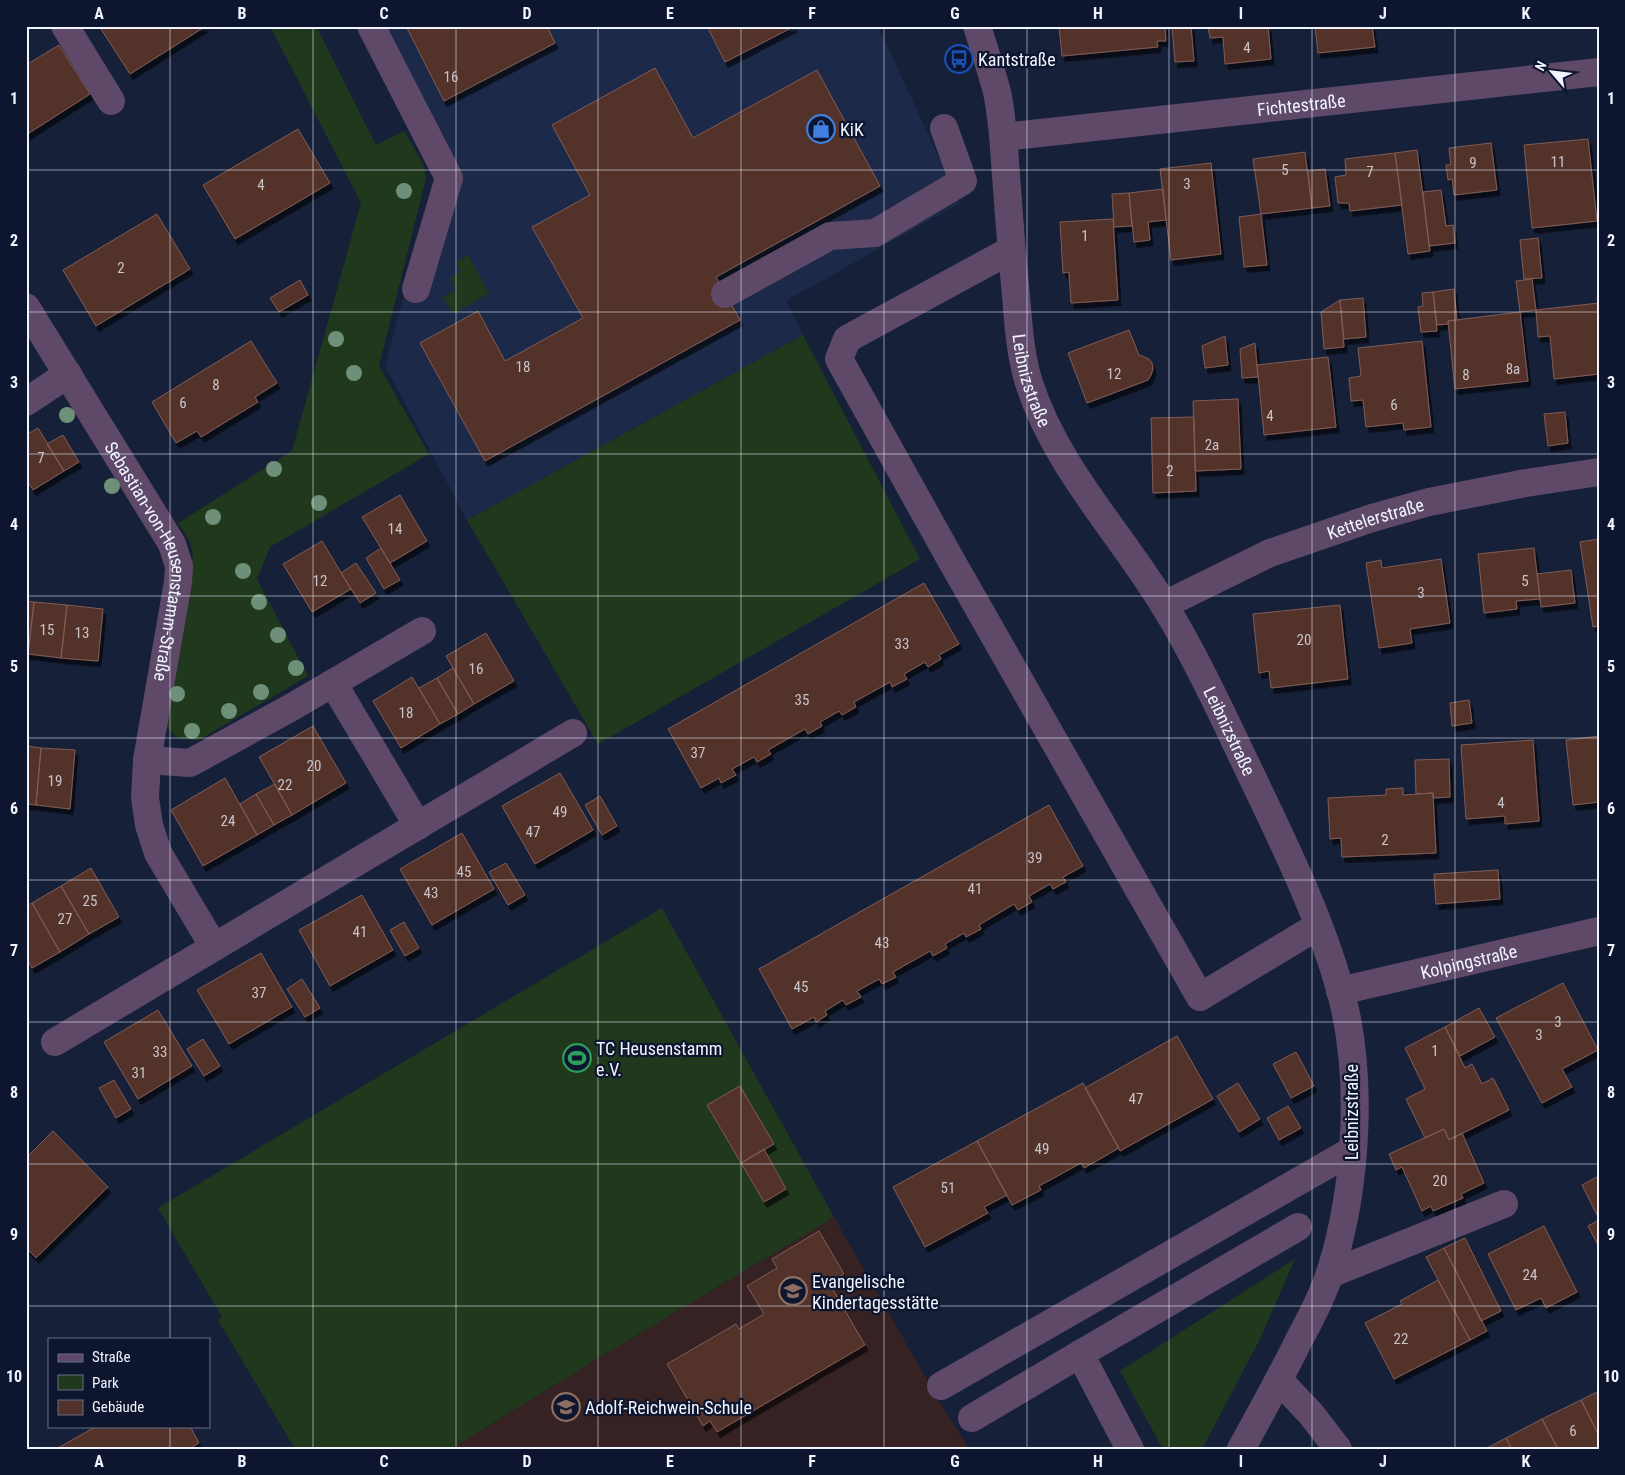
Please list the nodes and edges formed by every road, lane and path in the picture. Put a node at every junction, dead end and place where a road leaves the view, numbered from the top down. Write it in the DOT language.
graph roads {
  1 [pos="66,26"];
  2 [pos="88,26"];
  3 [pos="371,26"];
  4 [pos="976,26"];
  5 [pos="1599,72"];
  6 [pos="944,128"];
  7 [pos="1004,137"];
  8 [pos="1011,250"];
  9 [pos="416,289"];
  10 [pos="726,294"];
  11 [pos="26,307"];
  12 [pos="68,374"];
  13 [pos="26,402"];
  14 [pos="1599,472"];
  15 [pos="1164,604"];
  16 [pos="422,631"];
  17 [pos="334,683"];
  18 [pos="573,733"];
  19 [pos="147,760"];
  20 [pos="418,826"];
  21 [pos="1318,926"];
  22 [pos="1599,931"];
  23 [pos="214,947"];
  24 [pos="1340,991"];
  25 [pos="55,1042"];
  26 [pos="1353,1150"];
  27 [pos="1504,1204"];
  28 [pos="1298,1227"];
  29 [pos="1330,1274"];
  30 [pos="1080,1354"];
  31 [pos="1279,1380"];
  32 [pos="941,1386"];
  33 [pos="972,1418"];
  34 [pos="1130,1449"];
  35 [pos="1242,1449"];
  36 [pos="1338,1449"];
  1 -- 2 [label="street"];
  3 -- 9 [label="street"];
  4 -- 7 [label="street, Leibnizstraße"];
  5 -- 7 [label="street, Fichtestraße"];
  6 -- 10 [label="street"];
  7 -- 8 [label="street, Leibnizstraße"];
  8 -- 15 [label="street, Leibnizstraße"];
  8 -- 21 [label="street"];
  11 -- 12 [label="street, Sebastian-von-Heusenstamm-Straße"];
  12 -- 13 [label="street"];
  12 -- 19 [label="street, Sebastian-von-Heusenstamm-Straße"];
  14 -- 15 [label="street, Kettelerstraße"];
  15 -- 21 [label="street, Leibnizstraße"];
  16 -- 17 [label="street"];
  17 -- 19 [label="street"];
  17 -- 20 [label="street"];
  18 -- 20 [label="street"];
  19 -- 23 [label="street, Sebastian-von-Heusenstamm-Straße"];
  20 -- 23 [label="street"];
  21 -- 24 [label="street, Leibnizstraße"];
  22 -- 24 [label="street, Kolpingstraße"];
  23 -- 25 [label="street"];
  24 -- 26 [label="street, Leibnizstraße"];
  26 -- 29 [label="street, Leibnizstraße"];
  26 -- 32 [label="street"];
  27 -- 29 [label="street"];
  28 -- 30 [label="street"];
  29 -- 31 [label="street, Leibnizstraße"];
  30 -- 33 [label="street"];
  30 -- 34 [label="street"];
  31 -- 35 [label="street, Leibnizstraße"];
  31 -- 36 [label="street"];
}
